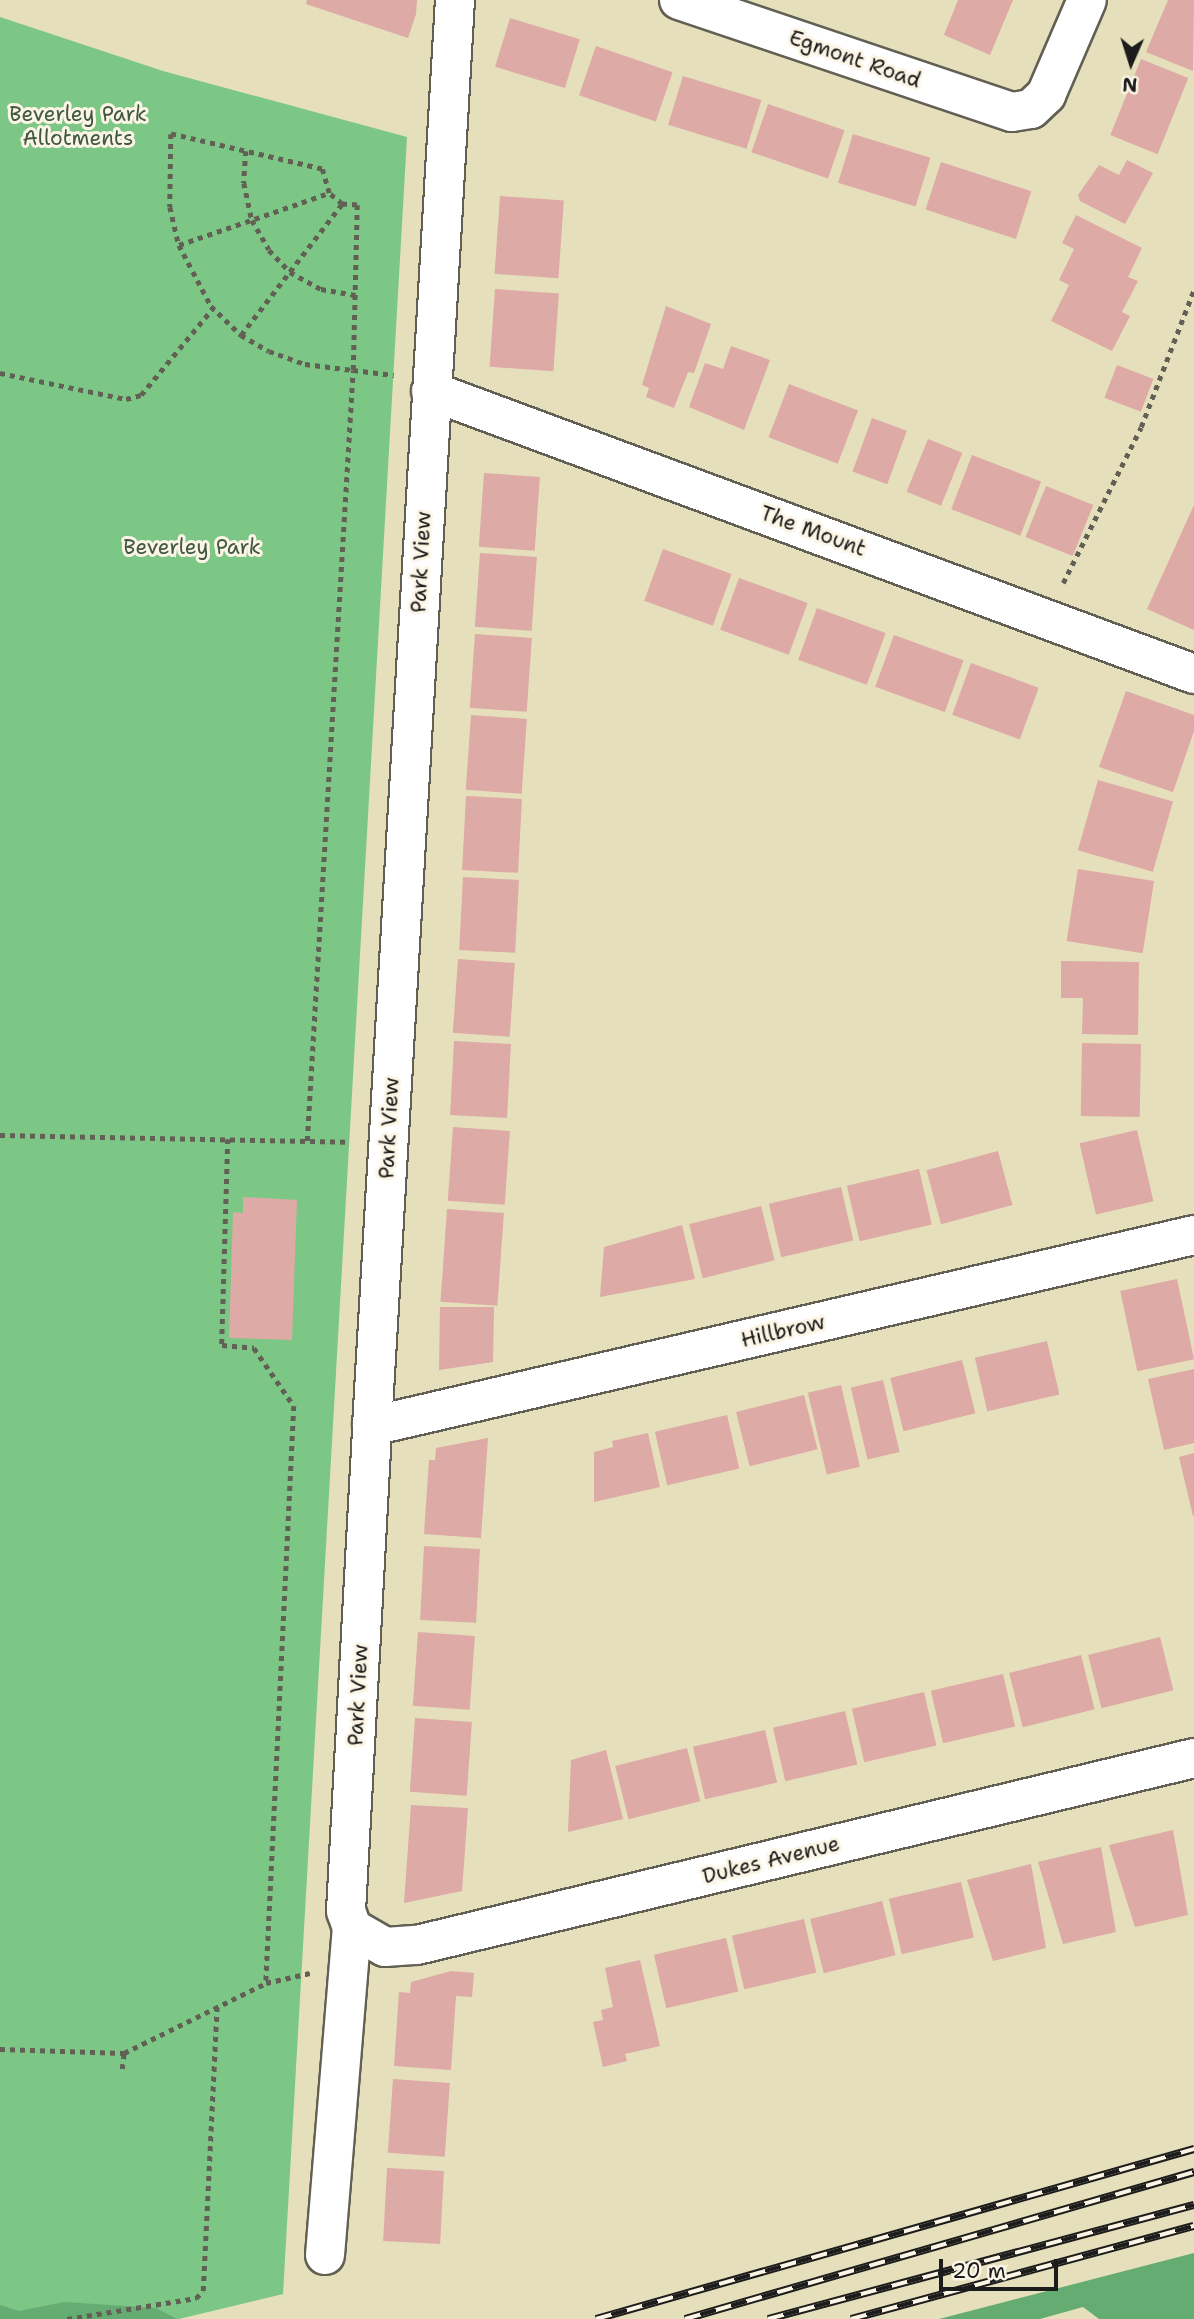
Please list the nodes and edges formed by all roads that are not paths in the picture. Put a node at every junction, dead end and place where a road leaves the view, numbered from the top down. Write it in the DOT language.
graph roads {
  1 [pos="455,0"];
  2 [pos="679,0"];
  3 [pos="1087,0"];
  4 [pos="432,385"];
  5 [pos="1194,674"];
  6 [pos="1194,1236"];
  7 [pos="372,1426"];
  8 [pos="1194,1758"];
  9 [pos="352,1928"];
  10 [pos="325,2255"];
  1 -- 4 [label="street, Park View"];
  2 -- 3 [label="street, Egmont Road"];
  4 -- 5 [label="street, The Mount"];
  4 -- 7 [label="street, Park View"];
  6 -- 7 [label="street, Hillbrow"];
  7 -- 9 [label="street, Park View"];
  8 -- 9 [label="street, Dukes Avenue"];
  9 -- 10 [label="street, Park View"];
}
